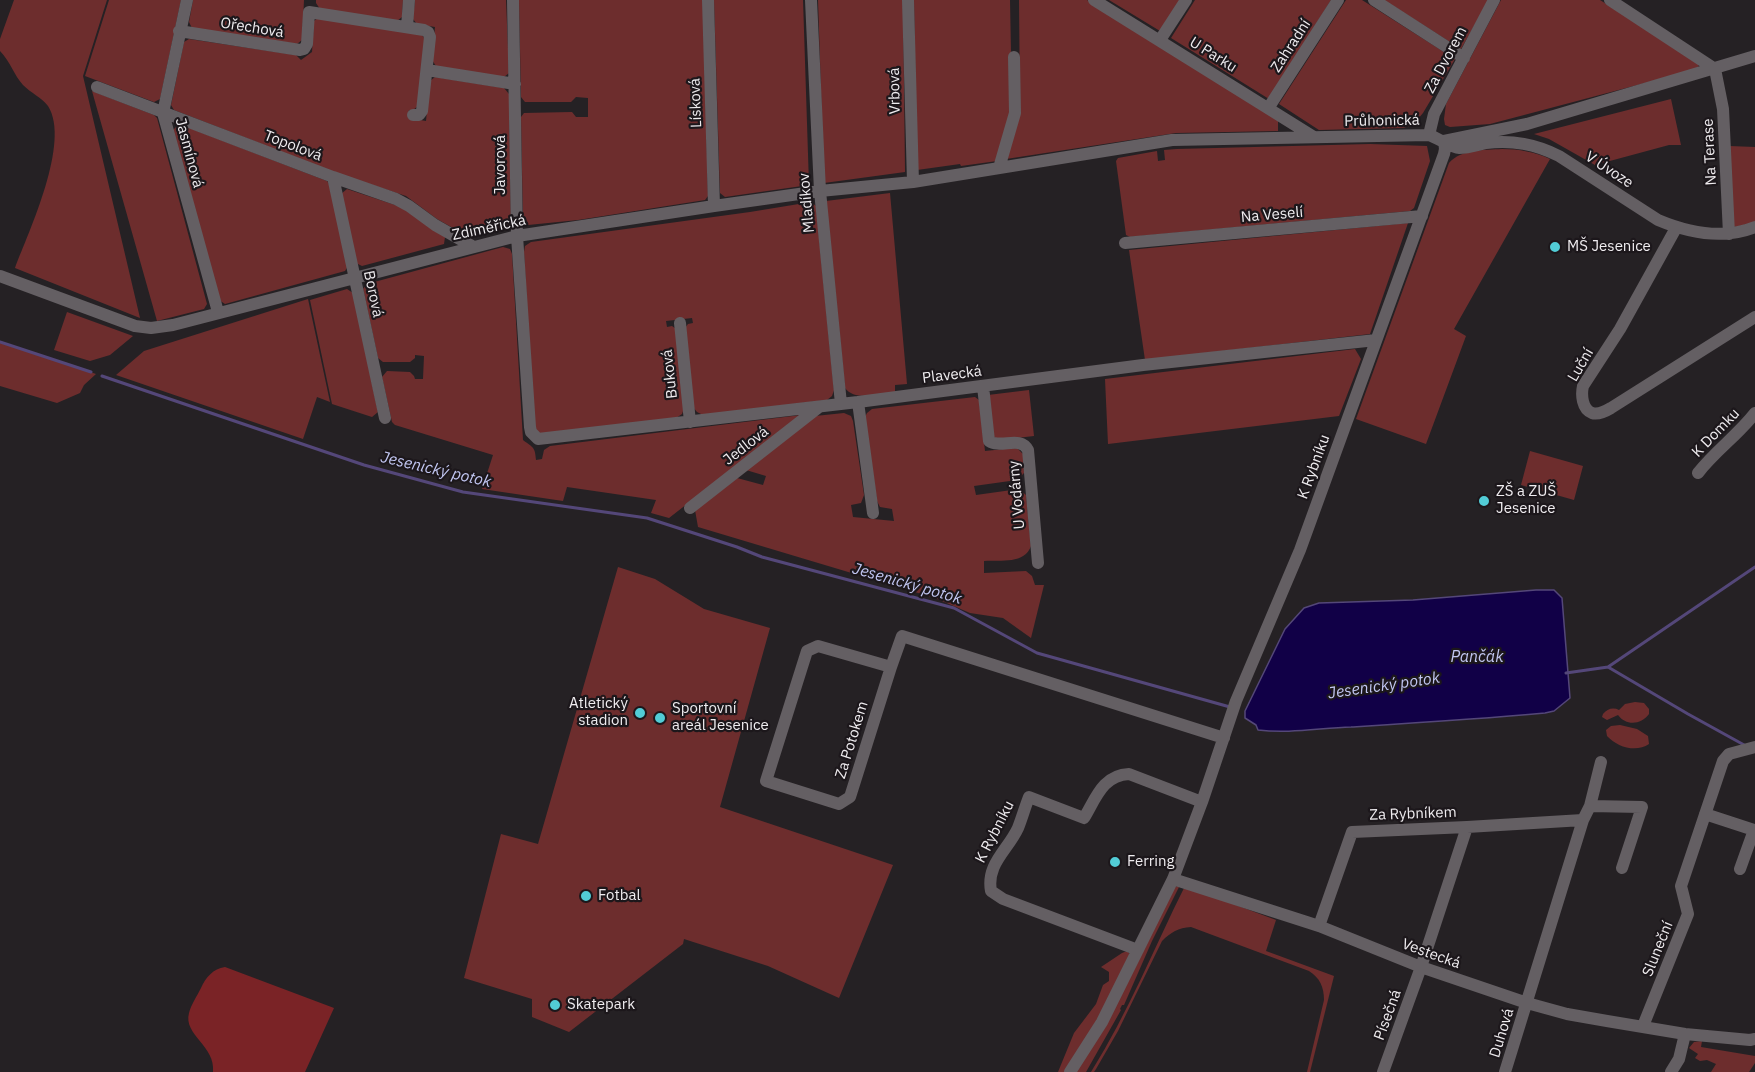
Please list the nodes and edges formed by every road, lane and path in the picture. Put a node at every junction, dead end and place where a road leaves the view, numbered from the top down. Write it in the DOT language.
graph roads {
  1 [pos="187,0"];
  2 [pos="409,0"];
  3 [pos="513,0"];
  4 [pos="708,0"];
  5 [pos="811,0"];
  6 [pos="908,0"];
  7 [pos="1094,0"];
  8 [pos="1186,0"];
  9 [pos="1338,0"];
  10 [pos="1374,0"];
  11 [pos="1494,0"];
  12 [pos="1610,0"];
  13 [pos="309,6"];
  14 [pos="407,27"];
  15 [pos="179,31"];
  16 [pos="1160,40"];
  17 [pos="1755,56"];
  18 [pos="1014,57"];
  19 [pos="1464,58"];
  20 [pos="1715,69"];
  21 [pos="427,70"];
  22 [pos="515,84"];
  23 [pos="97,87"];
  24 [pos="1269,107"];
  25 [pos="163,113"];
  26 [pos="413,115"];
  27 [pos="1429,135"];
  28 [pos="1314,137"];
  29 [pos="1444,141"];
  30 [pos="999,168"];
  31 [pos="333,177"];
  32 [pos="913,182"];
  33 [pos="820,191"];
  34 [pos="714,206"];
  35 [pos="1422,216"];
  36 [pos="1755,227"];
  37 [pos="1676,228"];
  38 [pos="1729,234"];
  39 [pos="517,236"];
  40 [pos="1125,243"];
  41 [pos="472,246"];
  42 [pos="0,276"];
  43 [pos="354,277"];
  44 [pos="218,312"];
  45 [pos="1755,317"];
  46 [pos="680,322"];
  47 [pos="1376,340"];
  48 [pos="983,386"];
  49 [pos="858,402"];
  50 [pos="841,404"];
  51 [pos="820,406"];
  52 [pos="1755,413"];
  53 [pos="385,418"];
  54 [pos="690,422"];
  55 [pos="534,436"];
  56 [pos="1698,473"];
  57 [pos="690,508"];
  58 [pos="873,513"];
  59 [pos="1038,563"];
  60 [pos="891,667"];
  61 [pos="1224,738"];
  62 [pos="1755,747"];
  63 [pos="1600,762"];
  64 [pos="1202,802"];
  65 [pos="1590,806"];
  66 [pos="1706,814"];
  67 [pos="1584,820"];
  68 [pos="1467,827"];
  69 [pos="1622,868"];
  70 [pos="1740,869"];
  71 [pos="1173,879"];
  72 [pos="1319,926"];
  73 [pos="1138,950"];
  74 [pos="1421,967"];
  75 [pos="1527,1003"];
  76 [pos="1643,1026"];
  77 [pos="1685,1034"];
  78 [pos="1755,1039"];
  79 [pos="1070,1072"];
  80 [pos="1383,1072"];
  81 [pos="1505,1072"];
  82 [pos="1671,1072"];
  1 -- 15 [label="street, Jasmínová"];
  2 -- 14 [label="street"];
  3 -- 22 [label="street, Javorová"];
  4 -- 34 [label="street, Lísková"];
  5 -- 33 [label="street, Mladíkov"];
  6 -- 32 [label="street, Vrbová"];
  7 -- 16 [label="street, U Parku"];
  8 -- 16 [label="street"];
  9 -- 24 [label="street, Zahradní"];
  10 -- 19 [label="street"];
  11 -- 19 [label="street, Za Dvorem"];
  12 -- 20 [label="street"];
  13 -- 14 [label="street, Ořechová"];
  13 -- 15 [label="street, Ořechová"];
  14 -- 21 [label="street, Ořechová"];
  15 -- 25 [label="street, Jasmínová"];
  16 -- 24 [label="street, U Parku"];
  17 -- 20 [label="street"];
  18 -- 30 [label="street"];
  19 -- 27 [label="street, Za Dvorem"];
  20 -- 29 [label="street"];
  20 -- 38 [label="street, Na Terase"];
  21 -- 22 [label="street"];
  21 -- 26 [label="street, Ořechová"];
  22 -- 39 [label="street, Javorová"];
  23 -- 25 [label="street, Topolová"];
  24 -- 28 [label="street, U Parku"];
  25 -- 31 [label="street, Topolová"];
  25 -- 44 [label="street, Jasmínová"];
  27 -- 28 [label="street, Průhonická"];
  27 -- 29 [label="street, Průhonická"];
  28 -- 30 [label="street, Průhonická"];
  29 -- 35 [label="street, K Rybníku"];
  29 -- 37 [label="street, V Úvoze"];
  30 -- 32 [label="street, Zdiměřická"];
  31 -- 41 [label="street, Topolová"];
  31 -- 43 [label="street, Borová"];
  32 -- 33 [label="street, Zdiměřická"];
  33 -- 34 [label="street, Zdiměřická"];
  33 -- 50 [label="street, Mladíkov"];
  34 -- 39 [label="street, Zdiměřická"];
  35 -- 40 [label="street, Na Veselí"];
  35 -- 47 [label="street, K Rybníku"];
  36 -- 38 [label="street, V Úvoze"];
  37 -- 38 [label="street, V Úvoze"];
  37 -- 45 [label="street, Luční"];
  39 -- 41 [label="street, Zdiměřická"];
  39 -- 55 [label="street, Javorová"];
  41 -- 43 [label="street, Zdiměřická"];
  42 -- 44 [label="street, Zdiměřická"];
  43 -- 44 [label="street, Zdiměřická"];
  43 -- 53 [label="street, Borová"];
  46 -- 54 [label="street, Buková"];
  47 -- 48 [label="street, Plavecká"];
  47 -- 61 [label="street, K Rybníku"];
  48 -- 49 [label="street, Plavecká"];
  48 -- 59 [label="street, U Vodárny"];
  49 -- 50 [label="street, Plavecká"];
  49 -- 58 [label="street"];
  50 -- 51 [label="street, Plavecká"];
  51 -- 54 [label="street, Plavecká"];
  51 -- 57 [label="street, Jedlová"];
  52 -- 56 [label="street, K Domku"];
  54 -- 55 [label="street, Plavecká"];
  60 -- 60 [label="street, Za Potokem"];
  60 -- 61 [label="street, Za Potokem"];
  61 -- 64 [label="street, K Rybníku"];
  62 -- 66 [label="street, Sluneční"];
  63 -- 65 [label="street"];
  64 -- 71 [label="street, K Rybníku"];
  64 -- 73 [label="street, K Rybníku"];
  65 -- 67 [label="street"];
  65 -- 69 [label="street"];
  66 -- 70 [label="street"];
  66 -- 76 [label="street, Sluneční"];
  67 -- 68 [label="street, Za Rybníkem"];
  67 -- 75 [label="street"];
  68 -- 72 [label="street, Za Rybníkem"];
  68 -- 74 [label="street, Za Rybníkem"];
  71 -- 72 [label="street, Vestecká"];
  71 -- 73 [label="street, K Rybníku"];
  72 -- 74 [label="street, Vestecká"];
  73 -- 79 [label="street, K Rybníku"];
  74 -- 75 [label="street, Vestecká"];
  74 -- 80 [label="street, Písečná"];
  75 -- 76 [label="street, Vestecká"];
  75 -- 81 [label="street, Duhová"];
  76 -- 77 [label="street, Vestecká"];
  77 -- 78 [label="street, Vestecká"];
  77 -- 82 [label="street"];
}
